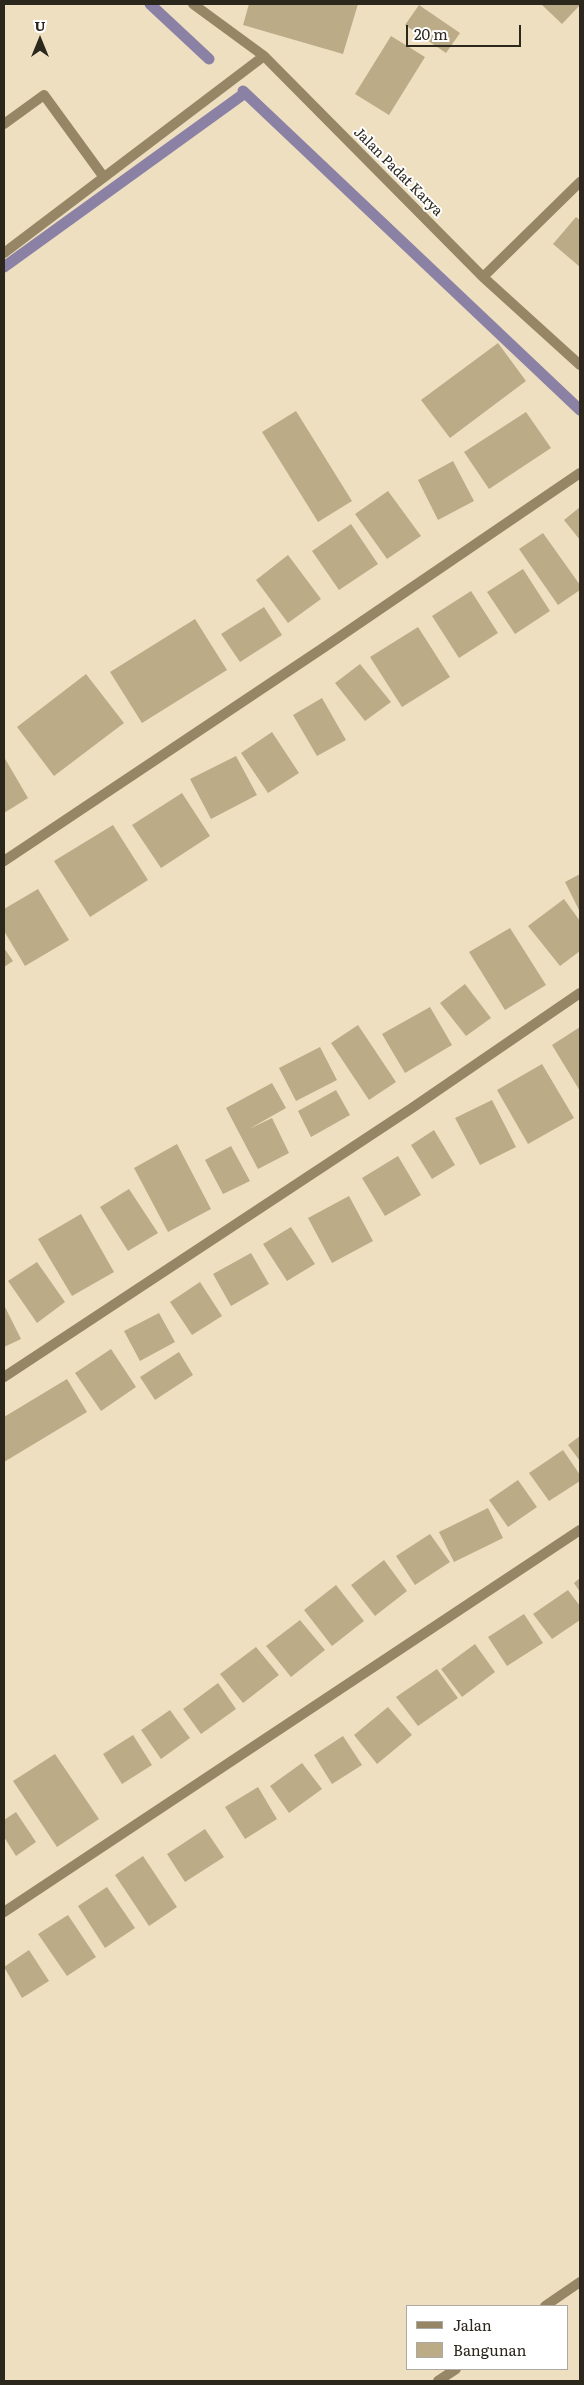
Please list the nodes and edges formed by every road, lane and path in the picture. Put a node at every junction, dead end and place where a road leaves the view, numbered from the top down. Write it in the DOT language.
graph roads {
  1 [pos="193,4"];
  2 [pos="264,56"];
  3 [pos="4,124"];
  4 [pos="103,176"];
  5 [pos="580,182"];
  6 [pos="4,253"];
  7 [pos="483,277"];
  8 [pos="580,365"];
  9 [pos="580,473"];
  10 [pos="4,861"];
  11 [pos="580,993"];
  12 [pos="4,1377"];
  13 [pos="580,1530"];
  14 [pos="4,1912"];
  15 [pos="580,2282"];
  16 [pos="547,2305"];
  17 [pos="454,2370"];
  18 [pos="438,2381"];
  1 -- 2 [label="street, Jalan Padat Karya"];
  2 -- 4 [label="street"];
  2 -- 7 [label="street, Jalan Padat Karya"];
  3 -- 4 [label="street"];
  4 -- 6 [label="street"];
  5 -- 7 [label="street"];
  7 -- 8 [label="street, Jalan Padat Karya"];
  9 -- 10 [label="street"];
  11 -- 12 [label="street"];
  13 -- 14 [label="street"];
  15 -- 16 [label="street"];
  17 -- 18 [label="street"];
}
